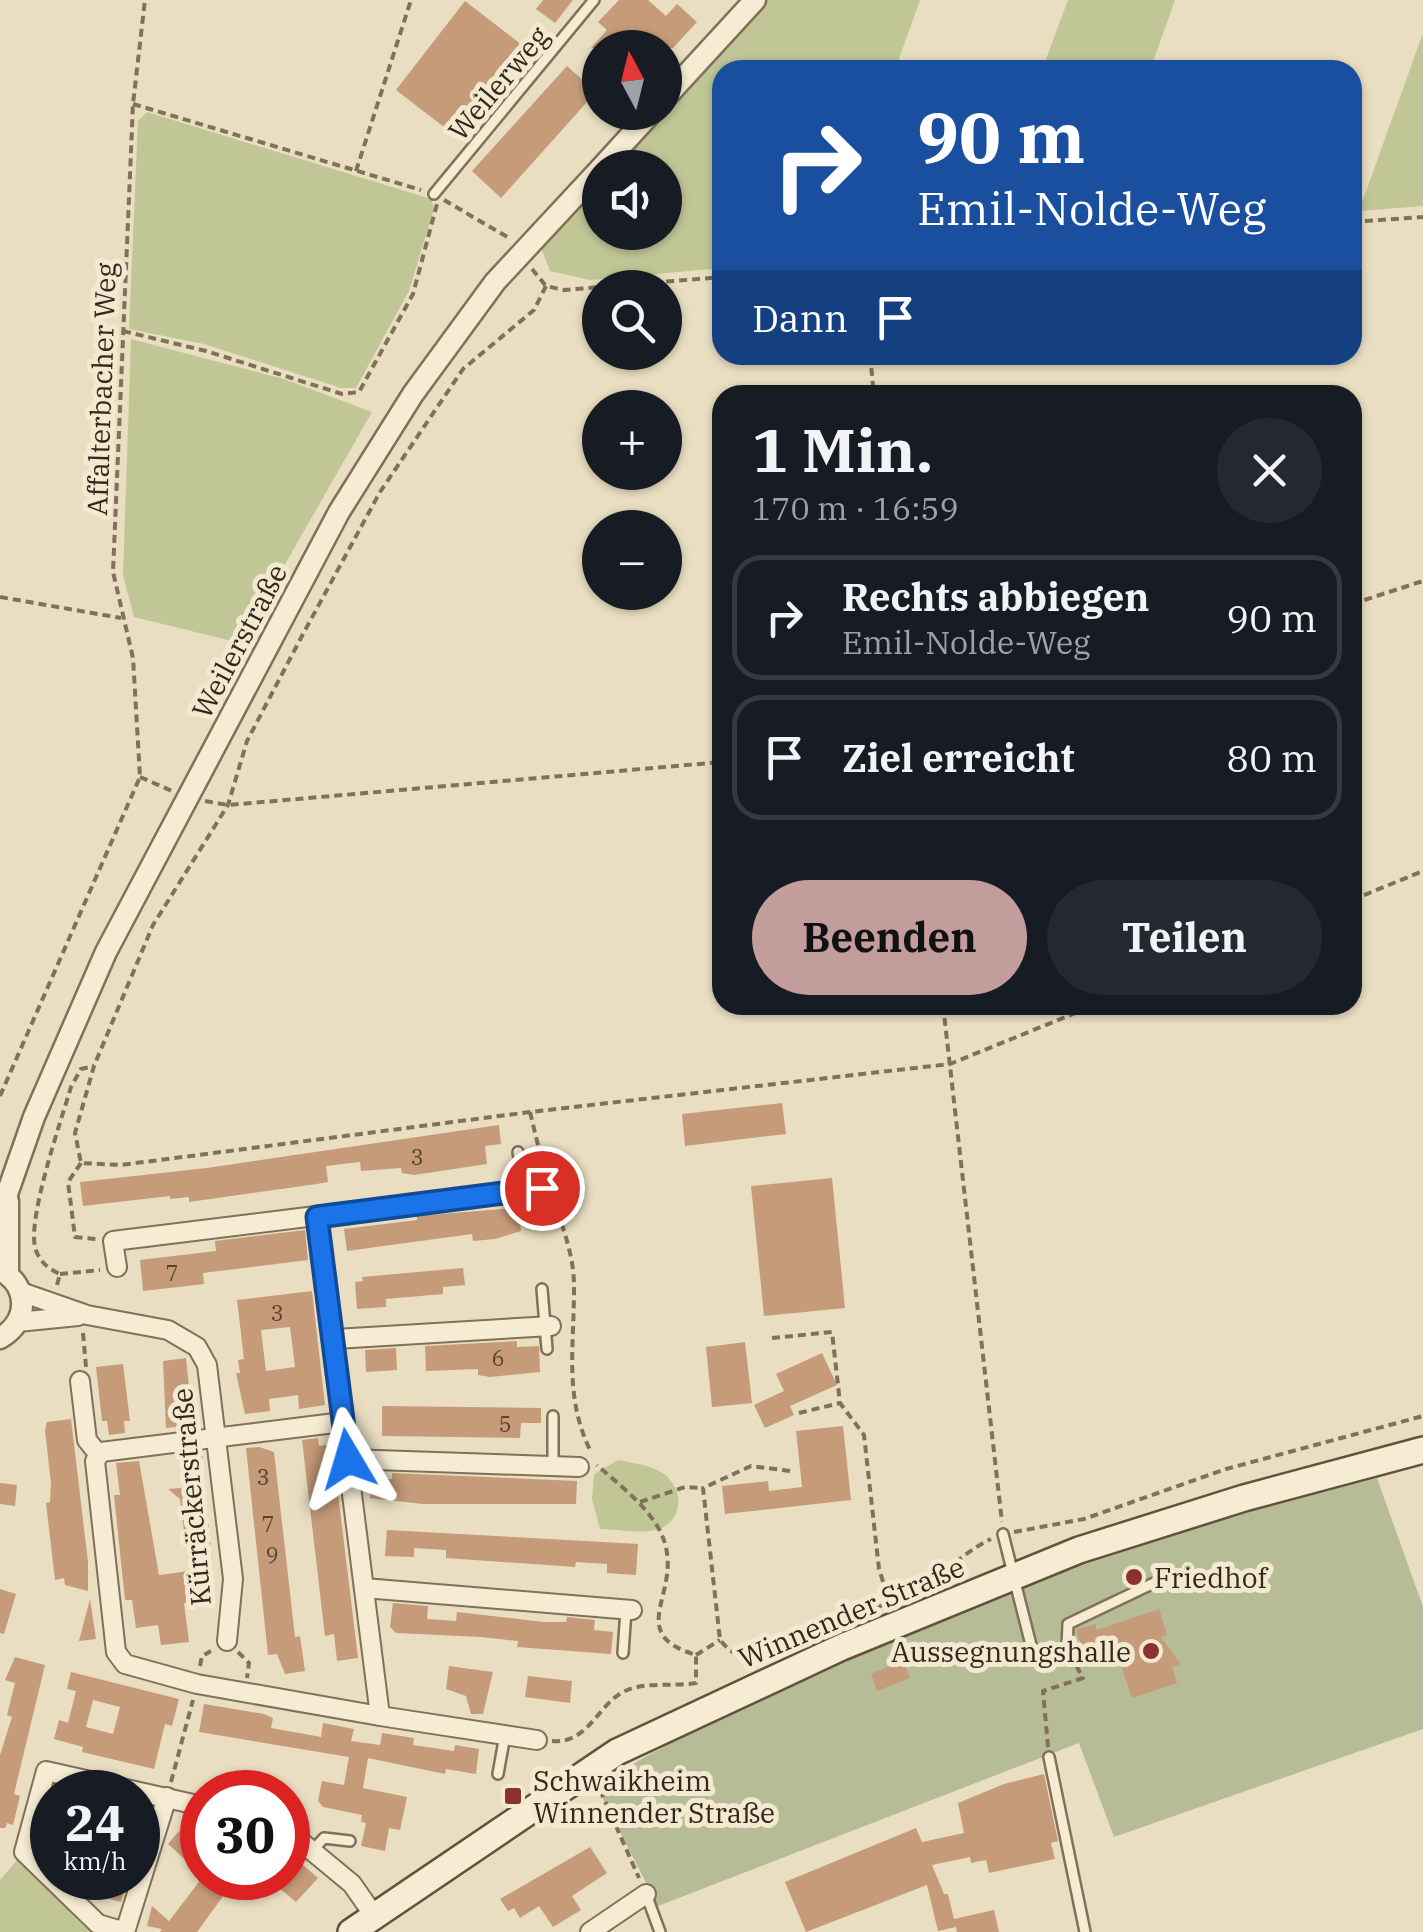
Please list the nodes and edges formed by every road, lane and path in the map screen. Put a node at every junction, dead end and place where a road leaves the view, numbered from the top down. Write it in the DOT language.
graph roads {
  1 [pos="145,0"];
  2 [pos="411,0"];
  3 [pos="594,0"];
  4 [pos="755,0"];
  5 [pos="682,79"];
  6 [pos="133,104"];
  7 [pos="636,130"];
  8 [pos="617,150"];
  9 [pos="356,171"];
  10 [pos="582,189"];
  11 [pos="434,194"];
  12 [pos="1423,217"];
  13 [pos="1362,221"];
  14 [pos="524,252"];
  15 [pos="712,278"];
  16 [pos="546,286"];
  17 [pos="124,331"];
  18 [pos="1423,580"];
  19 [pos="0,597"];
  20 [pos="1362,601"];
  21 [pos="121,618"];
  22 [pos="712,763"];
  23 [pos="140,777"];
  24 [pos="187,797"];
  25 [pos="228,805"];
  26 [pos="1423,872"];
  27 [pos="1362,896"];
  28 [pos="944,1015"];
  29 [pos="1071,1015"];
  30 [pos="950,1064"];
  31 [pos="94,1066"];
  32 [pos="0,1096"];
  33 [pos="530,1112"];
  34 [pos="518,1152"];
  35 [pos="81,1163"];
  36 [pos="5,1188"];
  37 [pos="533,1189"];
  38 [pos="528,1210"];
  39 [pos="0,1214"];
  40 [pos="317,1217"];
  41 [pos="113,1241"];
  42 [pos="117,1267"];
  43 [pos="4,1272"];
  44 [pos="60,1274"];
  45 [pos="542,1288"];
  46 [pos="21,1292"];
  47 [pos="51,1311"];
  48 [pos="18,1322"];
  49 [pos="85,1324"];
  50 [pos="548,1326"];
  51 [pos="100,1335"];
  52 [pos="0,1338"];
  53 [pos="334,1338"];
  54 [pos="772,1338"];
  55 [pos="547,1350"];
  56 [pos="80,1381"];
  57 [pos="840,1403"];
  58 [pos="798,1413"];
  59 [pos="553,1416"];
  60 [pos="1423,1416"];
  61 [pos="343,1422"];
  62 [pos="217,1435"];
  63 [pos="1423,1450"];
  64 [pos="99,1455"];
  65 [pos="348,1459"];
  66 [pos="553,1466"];
  67 [pos="579,1467"];
  68 [pos="790,1471"];
  69 [pos="703,1488"];
  70 [pos="638,1502"];
  71 [pos="1004,1534"];
  72 [pos="1011,1576"];
  73 [pos="1156,1582"];
  74 [pos="364,1588"];
  75 [pos="889,1600"];
  76 [pos="629,1610"];
  77 [pos="227,1640"];
  78 [pos="720,1640"];
  79 [pos="1067,1648"];
  80 [pos="623,1654"];
  81 [pos="696,1655"];
  82 [pos="197,1684"];
  83 [pos="245,1692"];
  84 [pos="380,1716"];
  85 [pos="506,1735"];
  86 [pos="537,1740"];
  87 [pos="1049,1757"];
  88 [pos="498,1774"];
  89 [pos="600,1790"];
  90 [pos="167,1796"];
  91 [pos="180,1800"];
  92 [pos="350,1841"];
  93 [pos="310,1848"];
  94 [pos="313,1850"];
  95 [pos="646,1894"];
  96 [pos="375,1917"];
  97 [pos="125,1932"];
  98 [pos="351,1932"];
  99 [pos="590,1932"];
  100 [pos="660,1932"];
  101 [pos="1085,1932"];
  1 -- 6 [label="path, Affalterbacher Weg"];
  2 -- 9 [label="path"];
  3 -- 11 [label="lane, Weilerweg"];
  4 -- 5 [label="street"];
  6 -- 9 [label="path"];
  6 -- 17 [label="path, Affalterbacher Weg"];
  7 -- 8 [label="street, Weilerstraße"];
  9 -- 11 [label="path"];
  10 -- 14 [label="street, Weilerstraße"];
  11 -- 14 [label="path"];
  11 -- 17 [label="path"];
  12 -- 13 [label="path"];
  14 -- 16 [label="path"];
  14 -- 24 [label="street, Weilerstraße"];
  15 -- 16 [label="path"];
  16 -- 25 [label="path"];
  17 -- 21 [label="path, Affalterbacher Weg"];
  18 -- 20 [label="path"];
  19 -- 21 [label="path"];
  21 -- 23 [label="path, Affalterbacher Weg"];
  22 -- 25 [label="path"];
  23 -- 24 [label="path"];
  23 -- 32 [label="path"];
  24 -- 25 [label="path"];
  24 -- 36 [label="street, Weilerstraße"];
  25 -- 31 [label="path"];
  26 -- 27 [label="path"];
  28 -- 30 [label="path"];
  29 -- 30 [label="path"];
  30 -- 33 [label="path"];
  30 -- 71 [label="path"];
  31 -- 35 [label="path"];
  31 -- 44 [label="path"];
  33 -- 35 [label="path"];
  33 -- 70 [label="path"];
  34 -- 37 [label="lane"];
  35 -- 41 [label="path"];
  36 -- 39 [label="street, Weilerstraße"];
  36 -- 43 [label="street, Weilerstraße"];
  37 -- 38 [label="lane"];
  37 -- 40 [label="street"];
  40 -- 41 [label="street"];
  40 -- 53 [label="street"];
  41 -- 42 [label="street"];
  42 -- 44 [label="path"];
  43 -- 46 [label="street"];
  44 -- 47 [label="path"];
  45 -- 50 [label="lane"];
  46 -- 47 [label="street, Kürräckerstraße"];
  46 -- 48 [label="street"];
  47 -- 48 [label="street, Kürräckerstraße"];
  47 -- 49 [label="street, Kürräckerstraße"];
  47 -- 49 [label="path"];
  48 -- 52 [label="street"];
  49 -- 51 [label="path"];
  49 -- 56 [label="path"];
  49 -- 62 [label="street, Kürräckerstraße"];
  50 -- 53 [label="street"];
  50 -- 55 [label="lane"];
  53 -- 61 [label="street"];
  54 -- 57 [label="path"];
  56 -- 64 [label="street"];
  57 -- 58 [label="path"];
  57 -- 75 [label="path"];
  59 -- 66 [label="lane"];
  60 -- 71 [label="path"];
  61 -- 62 [label="street"];
  61 -- 65 [label="street"];
  62 -- 64 [label="street"];
  62 -- 77 [label="street, Kürräckerstraße"];
  63 -- 72 [label="main road, Winnender Straße"];
  64 -- 82 [label="street"];
  65 -- 66 [label="street"];
  65 -- 74 [label="street"];
  66 -- 67 [label="street"];
  68 -- 69 [label="path"];
  69 -- 70 [label="path"];
  69 -- 78 [label="path"];
  70 -- 81 [label="path"];
  71 -- 72 [label="lane"];
  71 -- 75 [label="path"];
  72 -- 79 [label="lane"];
  72 -- 96 [label="main road, Winnender Straße"];
  73 -- 79 [label="lane"];
  74 -- 76 [label="street"];
  74 -- 84 [label="street"];
  75 -- 78 [label="path"];
  76 -- 80 [label="lane"];
  77 -- 82 [label="path"];
  77 -- 83 [label="path"];
  78 -- 81 [label="path"];
  79 -- 87 [label="path"];
  81 -- 86 [label="path"];
  82 -- 83 [label="street"];
  82 -- 90 [label="path"];
  83 -- 84 [label="street"];
  84 -- 85 [label="street"];
  85 -- 86 [label="street"];
  85 -- 88 [label="lane"];
  87 -- 101 [label="lane"];
  89 -- 95 [label="path"];
  90 -- 91 [label="street"];
  90 -- 97 [label="street"];
  90 -- 97 [label="street"];
  92 -- 94 [label="lane"];
  93 -- 94 [label="street"];
  94 -- 96 [label="street"];
  95 -- 99 [label="street"];
  95 -- 100 [label="lane"];
  96 -- 98 [label="main road, Winnender Straße"];
}
